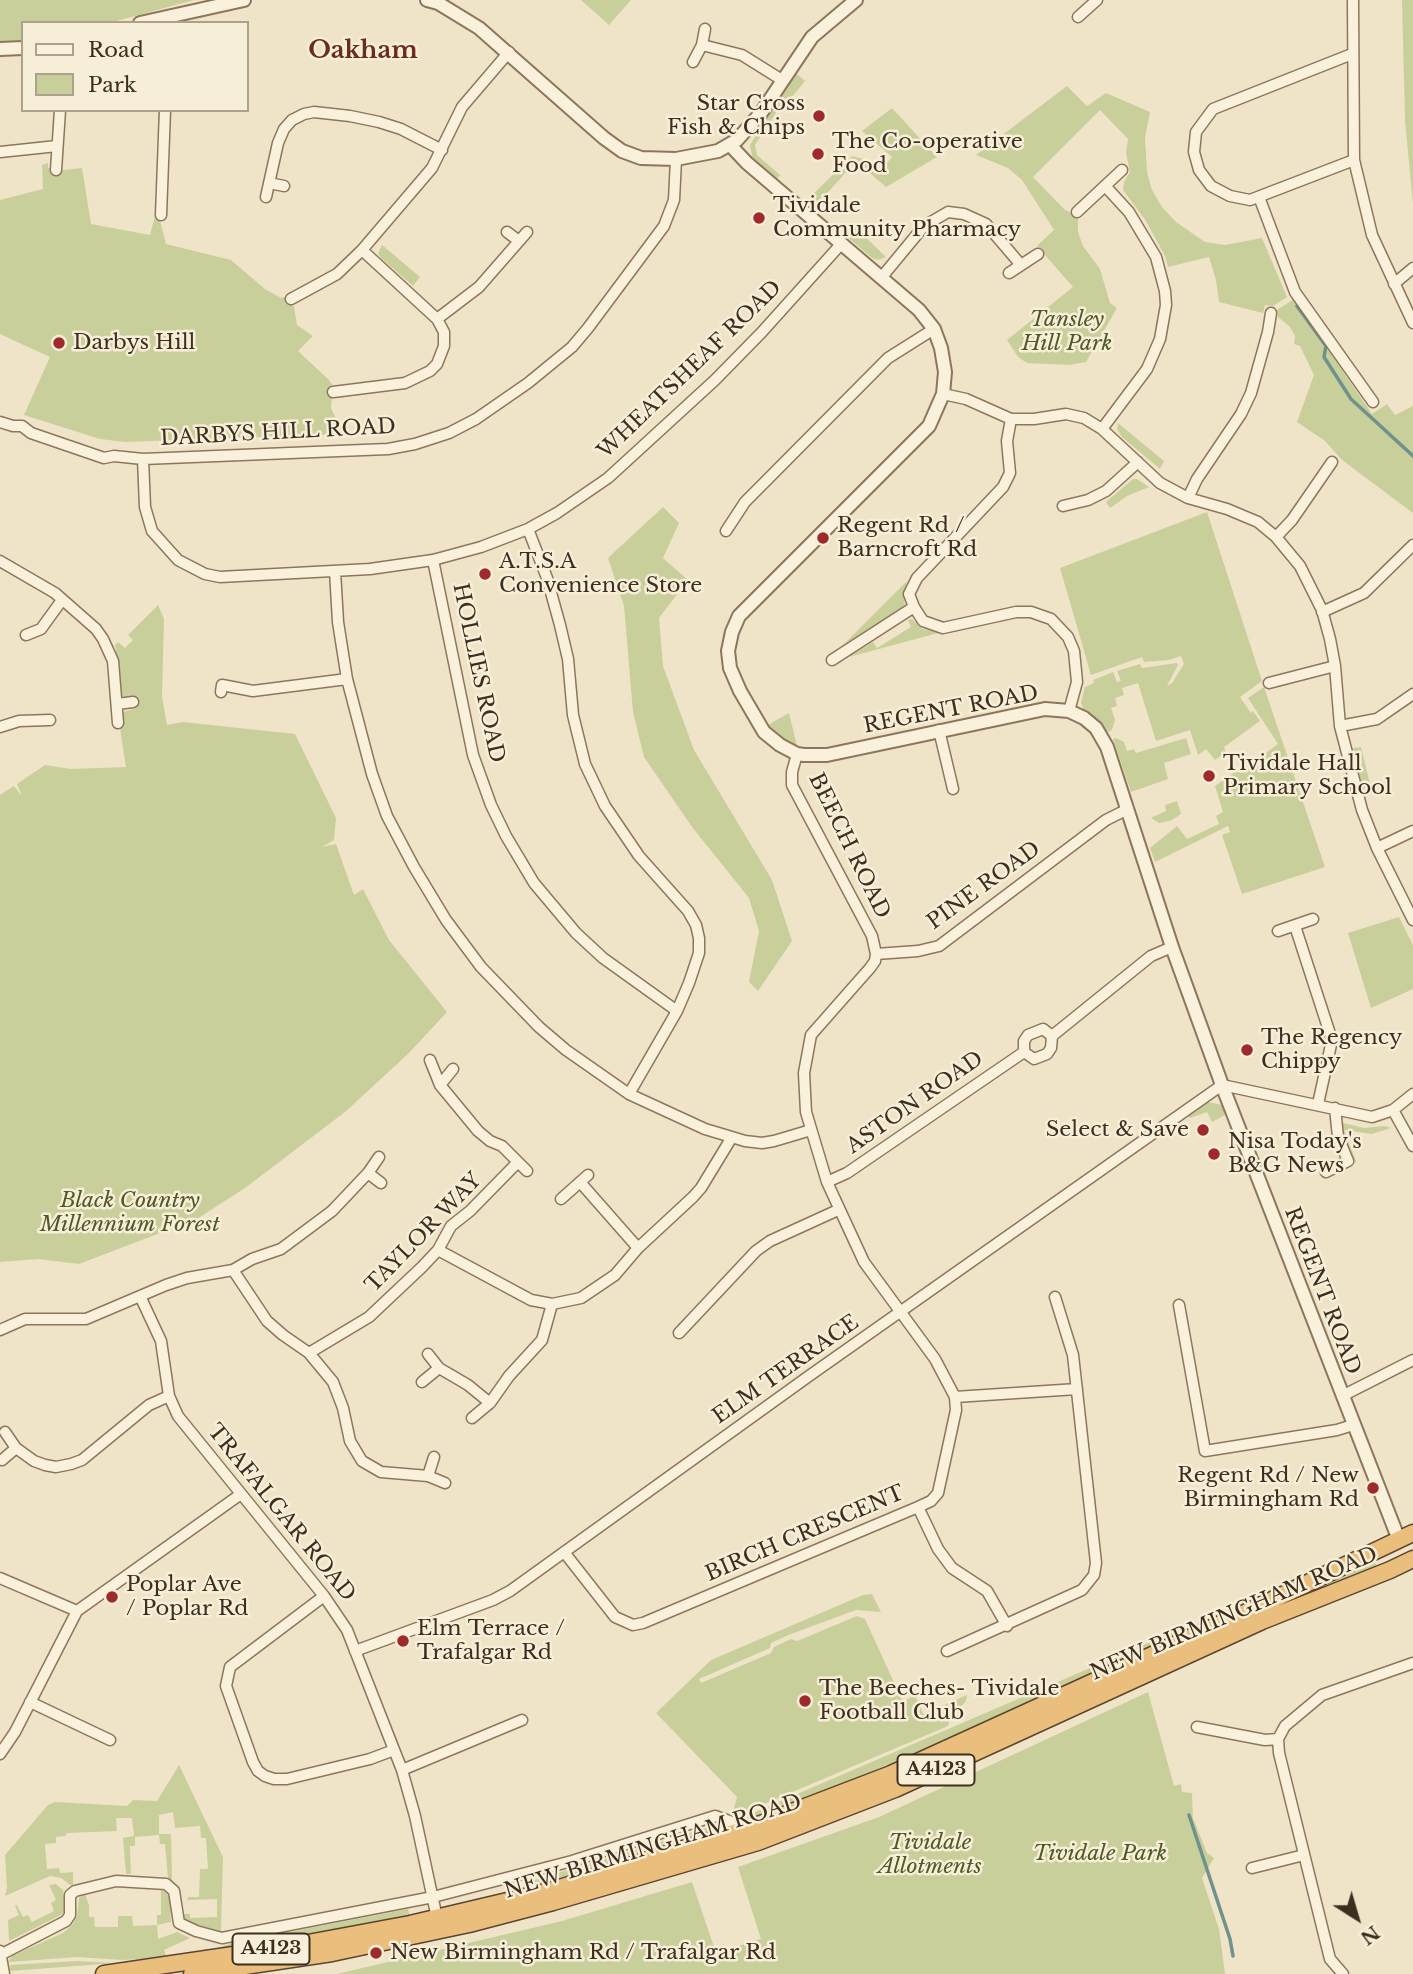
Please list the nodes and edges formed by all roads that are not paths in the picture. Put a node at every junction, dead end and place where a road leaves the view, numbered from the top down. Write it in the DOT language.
graph roads {
  1 [pos="244,0"];
  2 [pos="427,0"];
  3 [pos="856,0"];
  4 [pos="1097,0"];
  5 [pos="1353,0"];
  6 [pos="1078,17"];
  7 [pos="159,21"];
  8 [pos="705,29"];
  9 [pos="702,46"];
  10 [pos="21,48"];
  11 [pos="0,49"];
  12 [pos="509,52"];
  13 [pos="1352,54"];
  14 [pos="693,62"];
  15 [pos="782,80"];
  16 [pos="60,112"];
  17 [pos="165,112"];
  18 [pos="730,145"];
  19 [pos="57,146"];
  20 [pos="442,150"];
  21 [pos="0,152"];
  22 [pos="676,159"];
  23 [pos="1354,160"];
  24 [pos="56,170"];
  25 [pos="1122,170"];
  26 [pos="269,183"];
  27 [pos="284,186"];
  28 [pos="1106,187"];
  29 [pos="266,197"];
  30 [pos="1259,197"];
  31 [pos="1077,212"];
  32 [pos="161,215"];
  33 [pos="507,232"];
  34 [pos="527,232"];
  35 [pos="519,241"];
  36 [pos="842,243"];
  37 [pos="362,250"];
  38 [pos="1038,254"];
  39 [pos="1021,265"];
  40 [pos="1413,268"];
  41 [pos="1009,273"];
  42 [pos="881,278"];
  43 [pos="1394,284"];
  44 [pos="291,299"];
  45 [pos="1271,313"];
  46 [pos="437,319"];
  47 [pos="1413,323"];
  48 [pos="934,329"];
  49 [pos="333,392"];
  50 [pos="943,394"];
  51 [pos="1373,402"];
  52 [pos="1011,419"];
  53 [pos="0,422"];
  54 [pos="1102,429"];
  55 [pos="144,459"];
  56 [pos="1138,462"];
  57 [pos="1332,462"];
  58 [pos="1318,484"];
  59 [pos="1328,491"];
  60 [pos="1188,498"];
  61 [pos="1063,506"];
  62 [pos="528,529"];
  63 [pos="726,531"];
  64 [pos="1276,537"];
  65 [pos="1413,545"];
  66 [pos="433,560"];
  67 [pos="0,561"];
  68 [pos="335,571"];
  69 [pos="62,600"];
  70 [pos="914,607"];
  71 [pos="1322,612"];
  72 [pos="26,635"];
  73 [pos="832,660"];
  74 [pos="1335,666"];
  75 [pos="347,679"];
  76 [pos="1269,683"];
  77 [pos="221,684"];
  78 [pos="1413,694"];
  79 [pos="133,702"];
  80 [pos="117,704"];
  81 [pos="1069,711"];
  82 [pos="50,720"];
  83 [pos="118,723"];
  84 [pos="1340,726"];
  85 [pos="0,727"];
  86 [pos="939,730"];
  87 [pos="797,754"];
  88 [pos="953,789"];
  89 [pos="1128,809"];
  90 [pos="1413,831"];
  91 [pos="1377,848"];
  92 [pos="1313,919"];
  93 [pos="1413,920"];
  94 [pos="1295,926"];
  95 [pos="1278,930"];
  96 [pos="1172,947"];
  97 [pos="876,954"];
  98 [pos="677,1011"];
  99 [pos="1052,1036"];
  100 [pos="1024,1052"];
  101 [pos="430,1060"];
  102 [pos="453,1069"];
  103 [pos="440,1085"];
  104 [pos="1222,1086"];
  105 [pos="629,1094"];
  106 [pos="1413,1094"];
  107 [pos="1318,1104"];
  108 [pos="1335,1108"];
  109 [pos="1393,1110"];
  110 [pos="811,1130"];
  111 [pos="732,1137"];
  112 [pos="1413,1146"];
  113 [pos="379,1157"];
  114 [pos="517,1163"];
  115 [pos="527,1171"];
  116 [pos="1326,1172"];
  117 [pos="368,1173"];
  118 [pos="827,1182"];
  119 [pos="380,1183"];
  120 [pos="561,1199"];
  121 [pos="838,1210"];
  122 [pos="638,1248"];
  123 [pos="438,1250"];
  124 [pos="233,1270"];
  125 [pos="140,1296"];
  126 [pos="1055,1297"];
  127 [pos="552,1304"];
  128 [pos="1179,1305"];
  129 [pos="901,1312"];
  130 [pos="0,1330"];
  131 [pos="679,1333"];
  132 [pos="309,1353"];
  133 [pos="428,1354"];
  134 [pos="1413,1360"];
  135 [pos="439,1368"];
  136 [pos="422,1382"];
  137 [pos="1077,1389"];
  138 [pos="169,1396"];
  139 [pos="955,1396"];
  140 [pos="1342,1396"];
  141 [pos="490,1403"];
  142 [pos="472,1418"];
  143 [pos="1353,1425"];
  144 [pos="5,1432"];
  145 [pos="16,1448"];
  146 [pos="433,1457"];
  147 [pos="2,1460"];
  148 [pos="428,1476"];
  149 [pos="445,1483"];
  150 [pos="241,1494"];
  151 [pos="918,1507"];
  152 [pos="1408,1538"];
  153 [pos="564,1552"];
  154 [pos="1413,1558"];
  155 [pos="0,1578"];
  156 [pos="324,1595"];
  157 [pos="77,1611"];
  158 [pos="1007,1626"];
  159 [pos="355,1651"];
  160 [pos="947,1651"];
  161 [pos="1413,1663"];
  162 [pos="30,1702"];
  163 [pos="522,1720"];
  164 [pos="1197,1727"];
  165 [pos="1278,1739"];
  166 [pos="110,1740"];
  167 [pos="394,1750"];
  168 [pos="0,1754"];
  169 [pos="402,1770"];
  170 [pos="750,1828"];
  171 [pos="1304,1855"];
  172 [pos="1252,1868"];
  173 [pos="432,1897"];
  174 [pos="439,1924"];
  175 [pos="1,1953"];
  176 [pos="1337,1972"];
  177 [pos="4,1974"];
  178 [pos="104,1974"];
  179 [pos="192,1974"];
  1 -- 7 [label="street"];
  2 -- 12 [label="street"];
  3 -- 15 [label="street"];
  4 -- 6 [label="street"];
  5 -- 13 [label="street"];
  8 -- 9 [label="street"];
  9 -- 14 [label="street"];
  9 -- 15 [label="street"];
  10 -- 11 [label="street"];
  12 -- 20 [label="street"];
  12 -- 22 [label="street"];
  13 -- 23 [label="street"];
  13 -- 30 [label="street"];
  15 -- 18 [label="street"];
  16 -- 19 [label="street"];
  17 -- 32 [label="street"];
  18 -- 22 [label="street"];
  18 -- 36 [label="street"];
  19 -- 21 [label="street"];
  19 -- 24 [label="street"];
  20 -- 26 [label="street"];
  20 -- 37 [label="street"];
  22 -- 55 [label="street, DARBYS HILL ROAD"];
  23 -- 30 [label="street"];
  23 -- 43 [label="street"];
  25 -- 28 [label="street"];
  26 -- 27 [label="street"];
  26 -- 29 [label="street"];
  28 -- 31 [label="street"];
  28 -- 54 [label="street"];
  30 -- 51 [label="street"];
  33 -- 35 [label="street"];
  34 -- 35 [label="street"];
  35 -- 46 [label="street"];
  36 -- 42 [label="street"];
  36 -- 62 [label="street, WHEATSHEAF ROAD"];
  37 -- 44 [label="street"];
  37 -- 46 [label="street"];
  38 -- 39 [label="street"];
  39 -- 41 [label="street"];
  39 -- 42 [label="street"];
  40 -- 43 [label="street"];
  42 -- 48 [label="street"];
  43 -- 47 [label="street"];
  45 -- 60 [label="street"];
  46 -- 49 [label="street"];
  48 -- 50 [label="street"];
  48 -- 63 [label="street"];
  50 -- 52 [label="street"];
  50 -- 87 [label="street"];
  52 -- 54 [label="street"];
  52 -- 70 [label="street"];
  53 -- 55 [label="street, DARBYS HILL ROAD"];
  54 -- 56 [label="street"];
  55 -- 68 [label="street, WHEATSHEAF ROAD"];
  56 -- 60 [label="street"];
  56 -- 61 [label="street"];
  57 -- 58 [label="street"];
  58 -- 59 [label="street"];
  58 -- 64 [label="street"];
  60 -- 64 [label="street"];
  62 -- 66 [label="street, WHEATSHEAF ROAD"];
  62 -- 98 [label="street"];
  64 -- 71 [label="street"];
  65 -- 71 [label="street"];
  66 -- 68 [label="street, WHEATSHEAF ROAD"];
  66 -- 98 [label="street, HOLLIES ROAD"];
  67 -- 69 [label="street"];
  68 -- 75 [label="street"];
  69 -- 72 [label="street"];
  69 -- 80 [label="street"];
  70 -- 73 [label="street"];
  70 -- 81 [label="street"];
  71 -- 74 [label="street"];
  74 -- 76 [label="street"];
  74 -- 84 [label="street"];
  75 -- 77 [label="street"];
  75 -- 105 [label="street"];
  78 -- 84 [label="street"];
  79 -- 80 [label="street"];
  80 -- 83 [label="street"];
  81 -- 86 [label="street, REGENT ROAD"];
  81 -- 89 [label="street, REGENT ROAD"];
  82 -- 85 [label="street"];
  84 -- 91 [label="street"];
  86 -- 87 [label="street, REGENT ROAD"];
  86 -- 88 [label="street"];
  87 -- 97 [label="street, BEECH ROAD"];
  89 -- 96 [label="street, REGENT ROAD"];
  89 -- 97 [label="street, PINE ROAD"];
  90 -- 91 [label="street"];
  91 -- 93 [label="street"];
  92 -- 94 [label="street"];
  94 -- 95 [label="street"];
  94 -- 107 [label="street"];
  96 -- 99 [label="street, ASTON ROAD"];
  96 -- 104 [label="street, REGENT ROAD"];
  97 -- 110 [label="street"];
  98 -- 105 [label="street"];
  99 -- 100 [label="street, ASTON ROAD"];
  99 -- 100 [label="street, ASTON ROAD"];
  100 -- 118 [label="street, ASTON ROAD"];
  101 -- 103 [label="street"];
  102 -- 103 [label="street"];
  103 -- 114 [label="street"];
  104 -- 107 [label="street"];
  104 -- 129 [label="street, ELM TERRACE"];
  104 -- 140 [label="street, REGENT ROAD"];
  105 -- 111 [label="street"];
  106 -- 109 [label="street"];
  107 -- 108 [label="street"];
  108 -- 109 [label="street"];
  108 -- 116 [label="street"];
  109 -- 112 [label="street"];
  110 -- 111 [label="street"];
  110 -- 118 [label="street"];
  111 -- 122 [label="street"];
  113 -- 117 [label="street"];
  114 -- 115 [label="street"];
  114 -- 123 [label="street, TAYLOR WAY"];
  117 -- 119 [label="street"];
  117 -- 124 [label="street"];
  118 -- 121 [label="street"];
  120 -- 122 [label="street"];
  121 -- 129 [label="street"];
  121 -- 131 [label="street"];
  122 -- 127 [label="street"];
  123 -- 127 [label="street"];
  123 -- 132 [label="street, TAYLOR WAY"];
  124 -- 125 [label="street"];
  124 -- 132 [label="street"];
  125 -- 130 [label="street"];
  125 -- 138 [label="street, TRAFALGAR ROAD"];
  126 -- 137 [label="street"];
  127 -- 141 [label="street"];
  128 -- 143 [label="street"];
  129 -- 139 [label="street"];
  129 -- 153 [label="street, ELM TERRACE"];
  132 -- 148 [label="street"];
  133 -- 135 [label="street"];
  134 -- 140 [label="street"];
  135 -- 136 [label="street"];
  135 -- 141 [label="street"];
  137 -- 139 [label="street"];
  137 -- 158 [label="street"];
  138 -- 145 [label="street"];
  138 -- 150 [label="street, TRAFALGAR ROAD"];
  139 -- 151 [label="street, BIRCH CRESCENT"];
  140 -- 143 [label="street, REGENT ROAD"];
  141 -- 142 [label="street"];
  143 -- 152 [label="street, REGENT ROAD"];
  144 -- 145 [label="street"];
  145 -- 147 [label="street"];
  146 -- 148 [label="street"];
  148 -- 149 [label="street"];
  150 -- 156 [label="street, TRAFALGAR ROAD"];
  150 -- 157 [label="street"];
  151 -- 153 [label="street, BIRCH CRESCENT"];
  151 -- 158 [label="street"];
  152 -- 154 [label="highway"];
  152 -- 170 [label="highway, NEW BIRMINGHAM ROAD / A4123"];
  153 -- 159 [label="street, ELM TERRACE"];
  154 -- 174 [label="highway, NEW BIRMINGHAM ROAD / A4123"];
  155 -- 157 [label="street"];
  156 -- 159 [label="street, TRAFALGAR ROAD"];
  156 -- 167 [label="street"];
  157 -- 162 [label="street"];
  158 -- 160 [label="street"];
  159 -- 167 [label="street, TRAFALGAR ROAD"];
  161 -- 165 [label="street"];
  162 -- 166 [label="street"];
  162 -- 168 [label="street"];
  163 -- 169 [label="street"];
  164 -- 165 [label="street"];
  165 -- 171 [label="street"];
  167 -- 169 [label="street, TRAFALGAR ROAD"];
  169 -- 173 [label="street, TRAFALGAR ROAD"];
  170 -- 173 [label="street, NEW BIRMINGHAM ROAD"];
  170 -- 174 [label="highway, NEW BIRMINGHAM ROAD / A4123"];
  171 -- 172 [label="street"];
  171 -- 176 [label="street"];
  173 -- 174 [label="street, TRAFALGAR ROAD"];
  173 -- 175 [label="street, NEW BIRMINGHAM ROAD"];
  174 -- 178 [label="highway, NEW BIRMINGHAM ROAD / A4123"];
  174 -- 179 [label="highway, NEW BIRMINGHAM ROAD / A4123"];
  175 -- 177 [label="street"];
}
